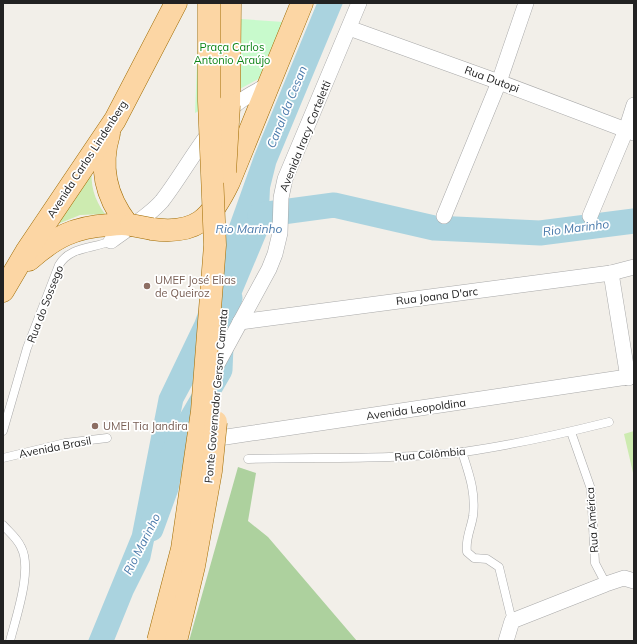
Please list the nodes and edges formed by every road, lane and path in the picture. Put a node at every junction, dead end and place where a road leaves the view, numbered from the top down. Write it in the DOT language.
graph roads {
  1 [pos="176,3"];
  2 [pos="209,3"];
  3 [pos="230,3"];
  4 [pos="302,3"];
  5 [pos="359,3"];
  6 [pos="526,3"];
  7 [pos="349,28"];
  8 [pos="499,82"];
  9 [pos="268,85"];
  10 [pos="634,105"];
  11 [pos="115,120"];
  12 [pos="630,131"];
  13 [pos="444,216"];
  14 [pos="590,216"];
  15 [pos="129,224"];
  16 [pos="111,241"];
  17 [pos="634,267"];
  18 [pos="611,273"];
  19 [pos="9,283"];
  20 [pos="240,322"];
  21 [pos="631,377"];
  22 [pos="609,422"];
  23 [pos="3,431"];
  24 [pos="571,432"];
  25 [pos="107,438"];
  26 [pos="204,440"];
  27 [pos="462,452"];
  28 [pos="3,458"];
  29 [pos="248,459"];
  30 [pos="3,525"];
  31 [pos="634,582"];
  32 [pos="606,584"];
  33 [pos="512,621"];
  34 [pos="10,641"];
  35 [pos="158,641"];
  36 [pos="176,641"];
  37 [pos="506,641"];
  1 -- 11 [label="main road, Avenida Carlos Lindenberg"];
  2 -- 35 [label="main road, Ponte Governador Gerson Camata, bridge"];
  3 -- 36 [label="main road, Ponte Governador Gerson Camata, bridge"];
  4 -- 9 [label="main road"];
  5 -- 7 [label="street, Avenida Iracy Corteletti"];
  6 -- 8 [label="street"];
  7 -- 8 [label="street, Rua Dutopi"];
  7 -- 20 [label="street, Avenida Iracy Corteletti"];
  8 -- 12 [label="street, Rua Dutopi"];
  8 -- 13 [label="street"];
  9 -- 15 [label="main road, bridge"];
  9 -- 16 [label="street, Rua do Sossego"];
  10 -- 12 [label="street"];
  11 -- 15 [label="main road"];
  11 -- 19 [label="main road, Avenida Carlos Lindenberg"];
  12 -- 14 [label="street"];
  15 -- 19 [label="main road"];
  16 -- 23 [label="lane, Rua do Sossego"];
  17 -- 18 [label="street, Rua Joana D'arc"];
  18 -- 20 [label="street, Rua Joana D'arc"];
  18 -- 21 [label="street, Avenida Leopoldina"];
  20 -- 26 [label="street, Avenida Iracy Corteletti"];
  21 -- 26 [label="street, Avenida Leopoldina"];
  22 -- 24 [label="lane, Rua Colômbia"];
  24 -- 27 [label="lane, Rua Colômbia"];
  24 -- 32 [label="lane, Rua América"];
  25 -- 28 [label="lane, Avenida Brasil"];
  27 -- 29 [label="lane, Rua Colômbia"];
  27 -- 33 [label="lane"];
  30 -- 34 [label="lane"];
  31 -- 32 [label="street"];
  32 -- 33 [label="street"];
  33 -- 37 [label="street"];
}
